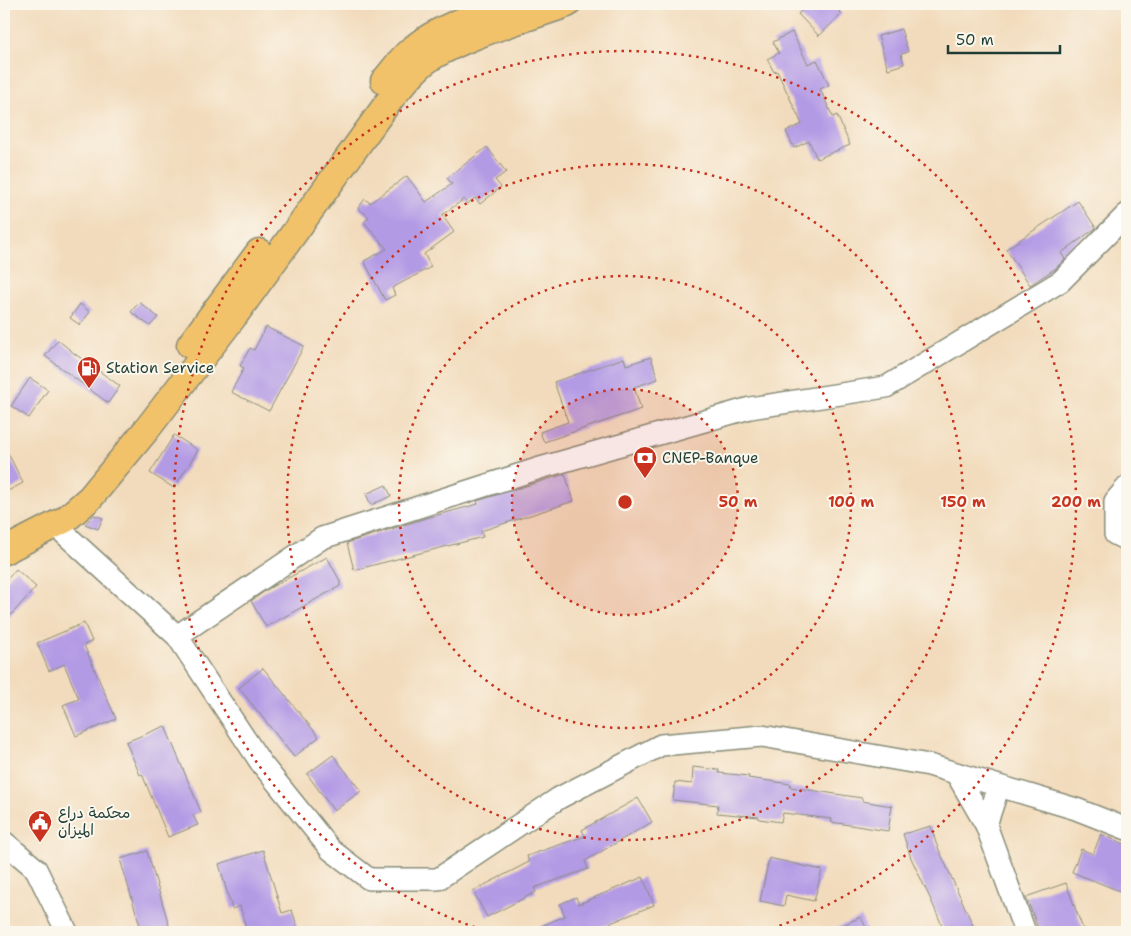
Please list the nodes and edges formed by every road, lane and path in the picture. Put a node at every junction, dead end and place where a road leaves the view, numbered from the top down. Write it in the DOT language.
graph roads {
  1 [pos="511,4"];
  2 [pos="567,4"];
  3 [pos="1127,214"];
  4 [pos="1127,487"];
  5 [pos="55,525"];
  6 [pos="4,533"];
  7 [pos="1127,540"];
  8 [pos="4,551"];
  9 [pos="177,636"];
  10 [pos="956,773"];
  11 [pos="999,786"];
  12 [pos="986,825"];
  13 [pos="1127,830"];
  14 [pos="4,842"];
  15 [pos="67,932"];
  16 [pos="1025,932"];
  1 -- 6 [label="main road"];
  2 -- 5 [label="main road"];
  3 -- 9 [label="street"];
  4 -- 7 [label="street"];
  5 -- 8 [label="main road"];
  5 -- 9 [label="street"];
  9 -- 10 [label="street"];
  10 -- 11 [label="street"];
  10 -- 12 [label="street"];
  11 -- 12 [label="street"];
  11 -- 13 [label="street"];
  12 -- 16 [label="street"];
  14 -- 15 [label="street"];
}
